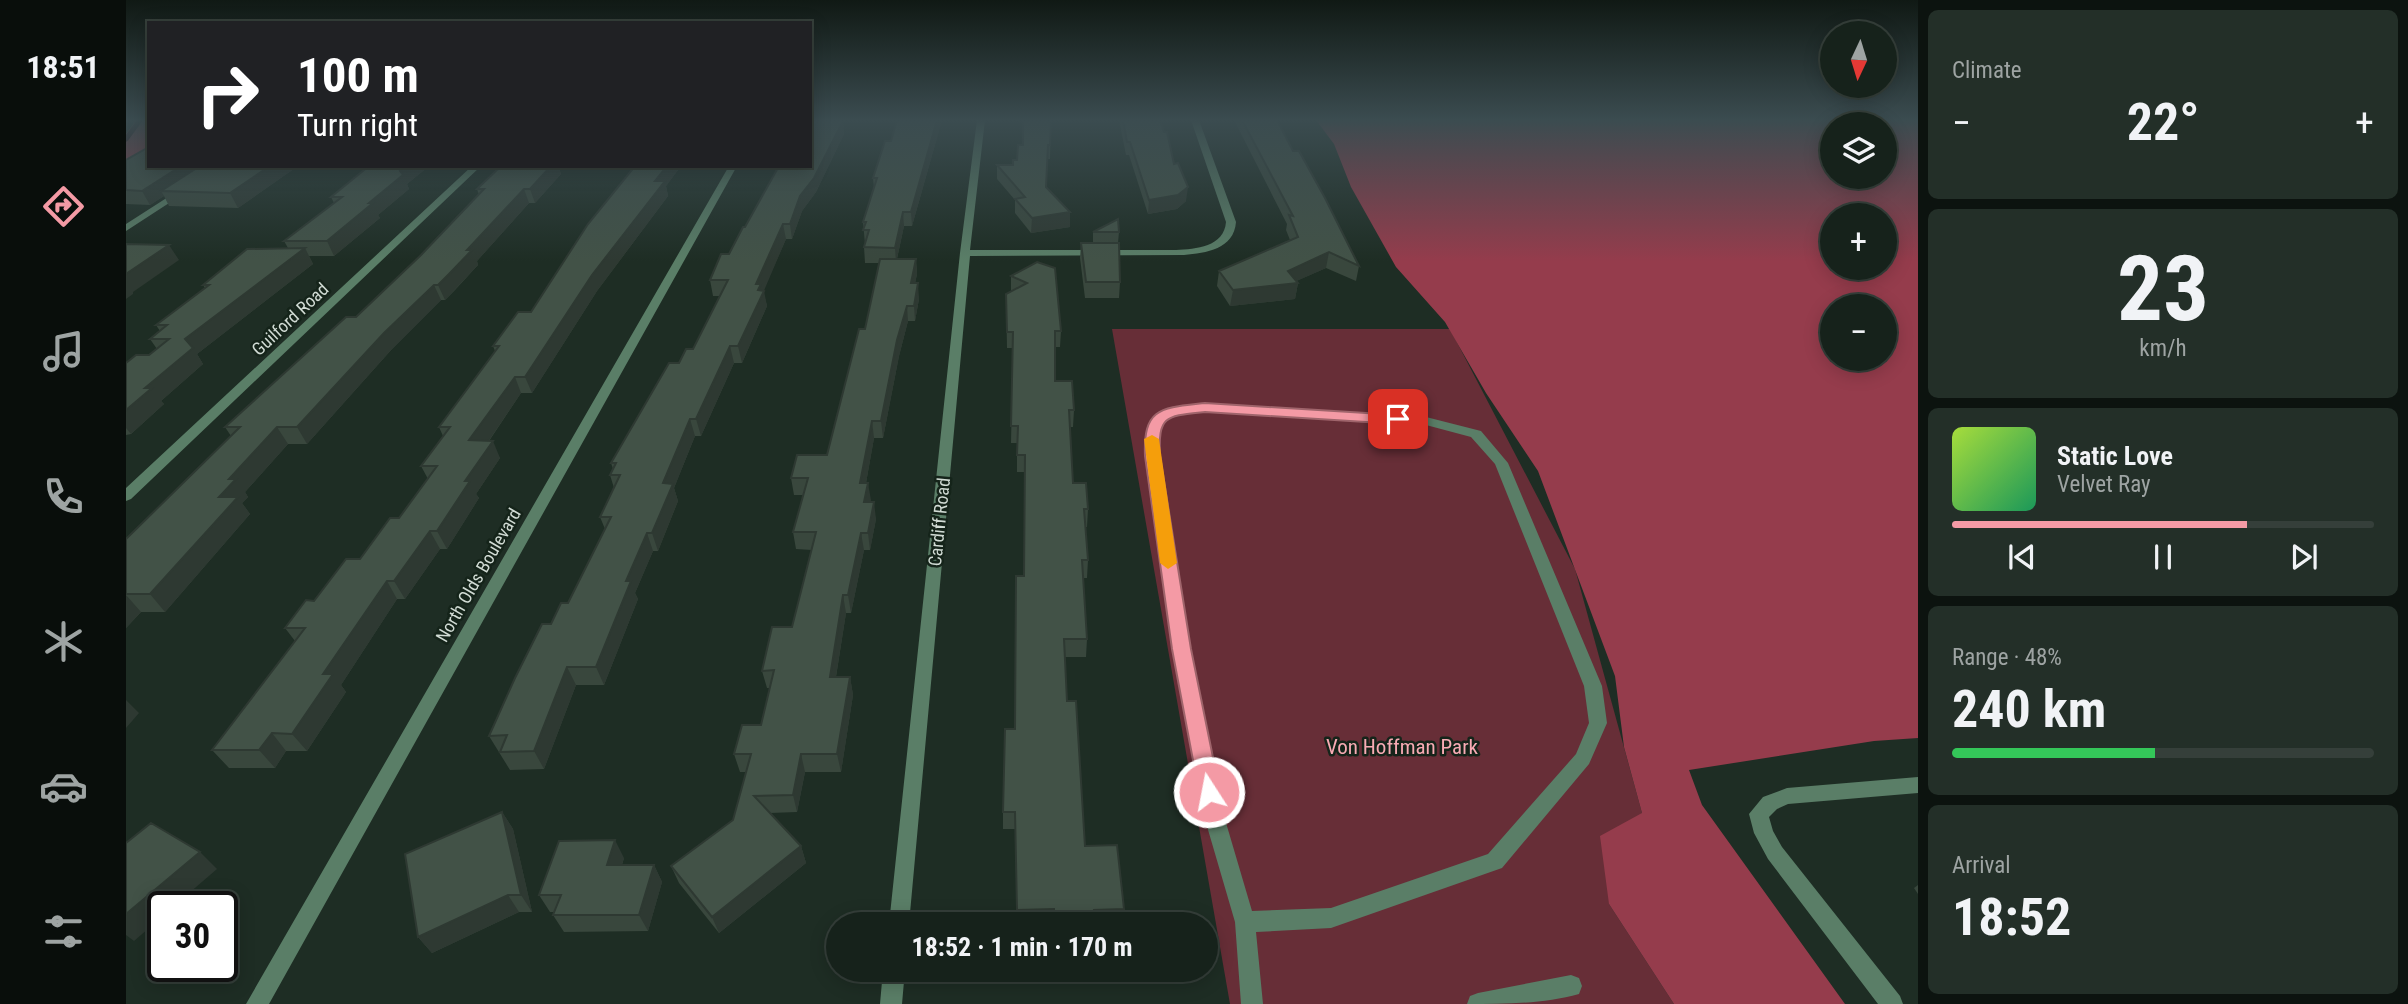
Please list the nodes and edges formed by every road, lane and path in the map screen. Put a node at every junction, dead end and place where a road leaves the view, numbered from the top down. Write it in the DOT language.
graph roads {
  1 [pos="975,167"];
  2 [pos="1212,167"];
  3 [pos="475,168"];
  4 [pos="732,168"];
  5 [pos="190,187"];
  6 [pos="126,228"];
  7 [pos="965,253"];
  8 [pos="126,496"];
  9 [pos="1918,785"];
  10 [pos="900,912"];
  11 [pos="1245,922"];
  12 [pos="893,982"];
  13 [pos="1571,986"];
  14 [pos="257,1004"];
  15 [pos="891,1004"];
  16 [pos="1252,1004"];
  17 [pos="1478,1004"];
  18 [pos="1892,1004"];
  1 -- 7 [label="street, Cardiff Road"];
  2 -- 7 [label="street"];
  3 -- 8 [label="street, Guilford Road"];
  4 -- 14 [label="street, North Olds Boulevard"];
  5 -- 6 [label="street"];
  7 -- 10 [label="street, Cardiff Road"];
  9 -- 18 [label="street"];
  11 -- 11 [label="street"];
  11 -- 16 [label="street"];
  12 -- 15 [label="street"];
  13 -- 17 [label="street"];
}
